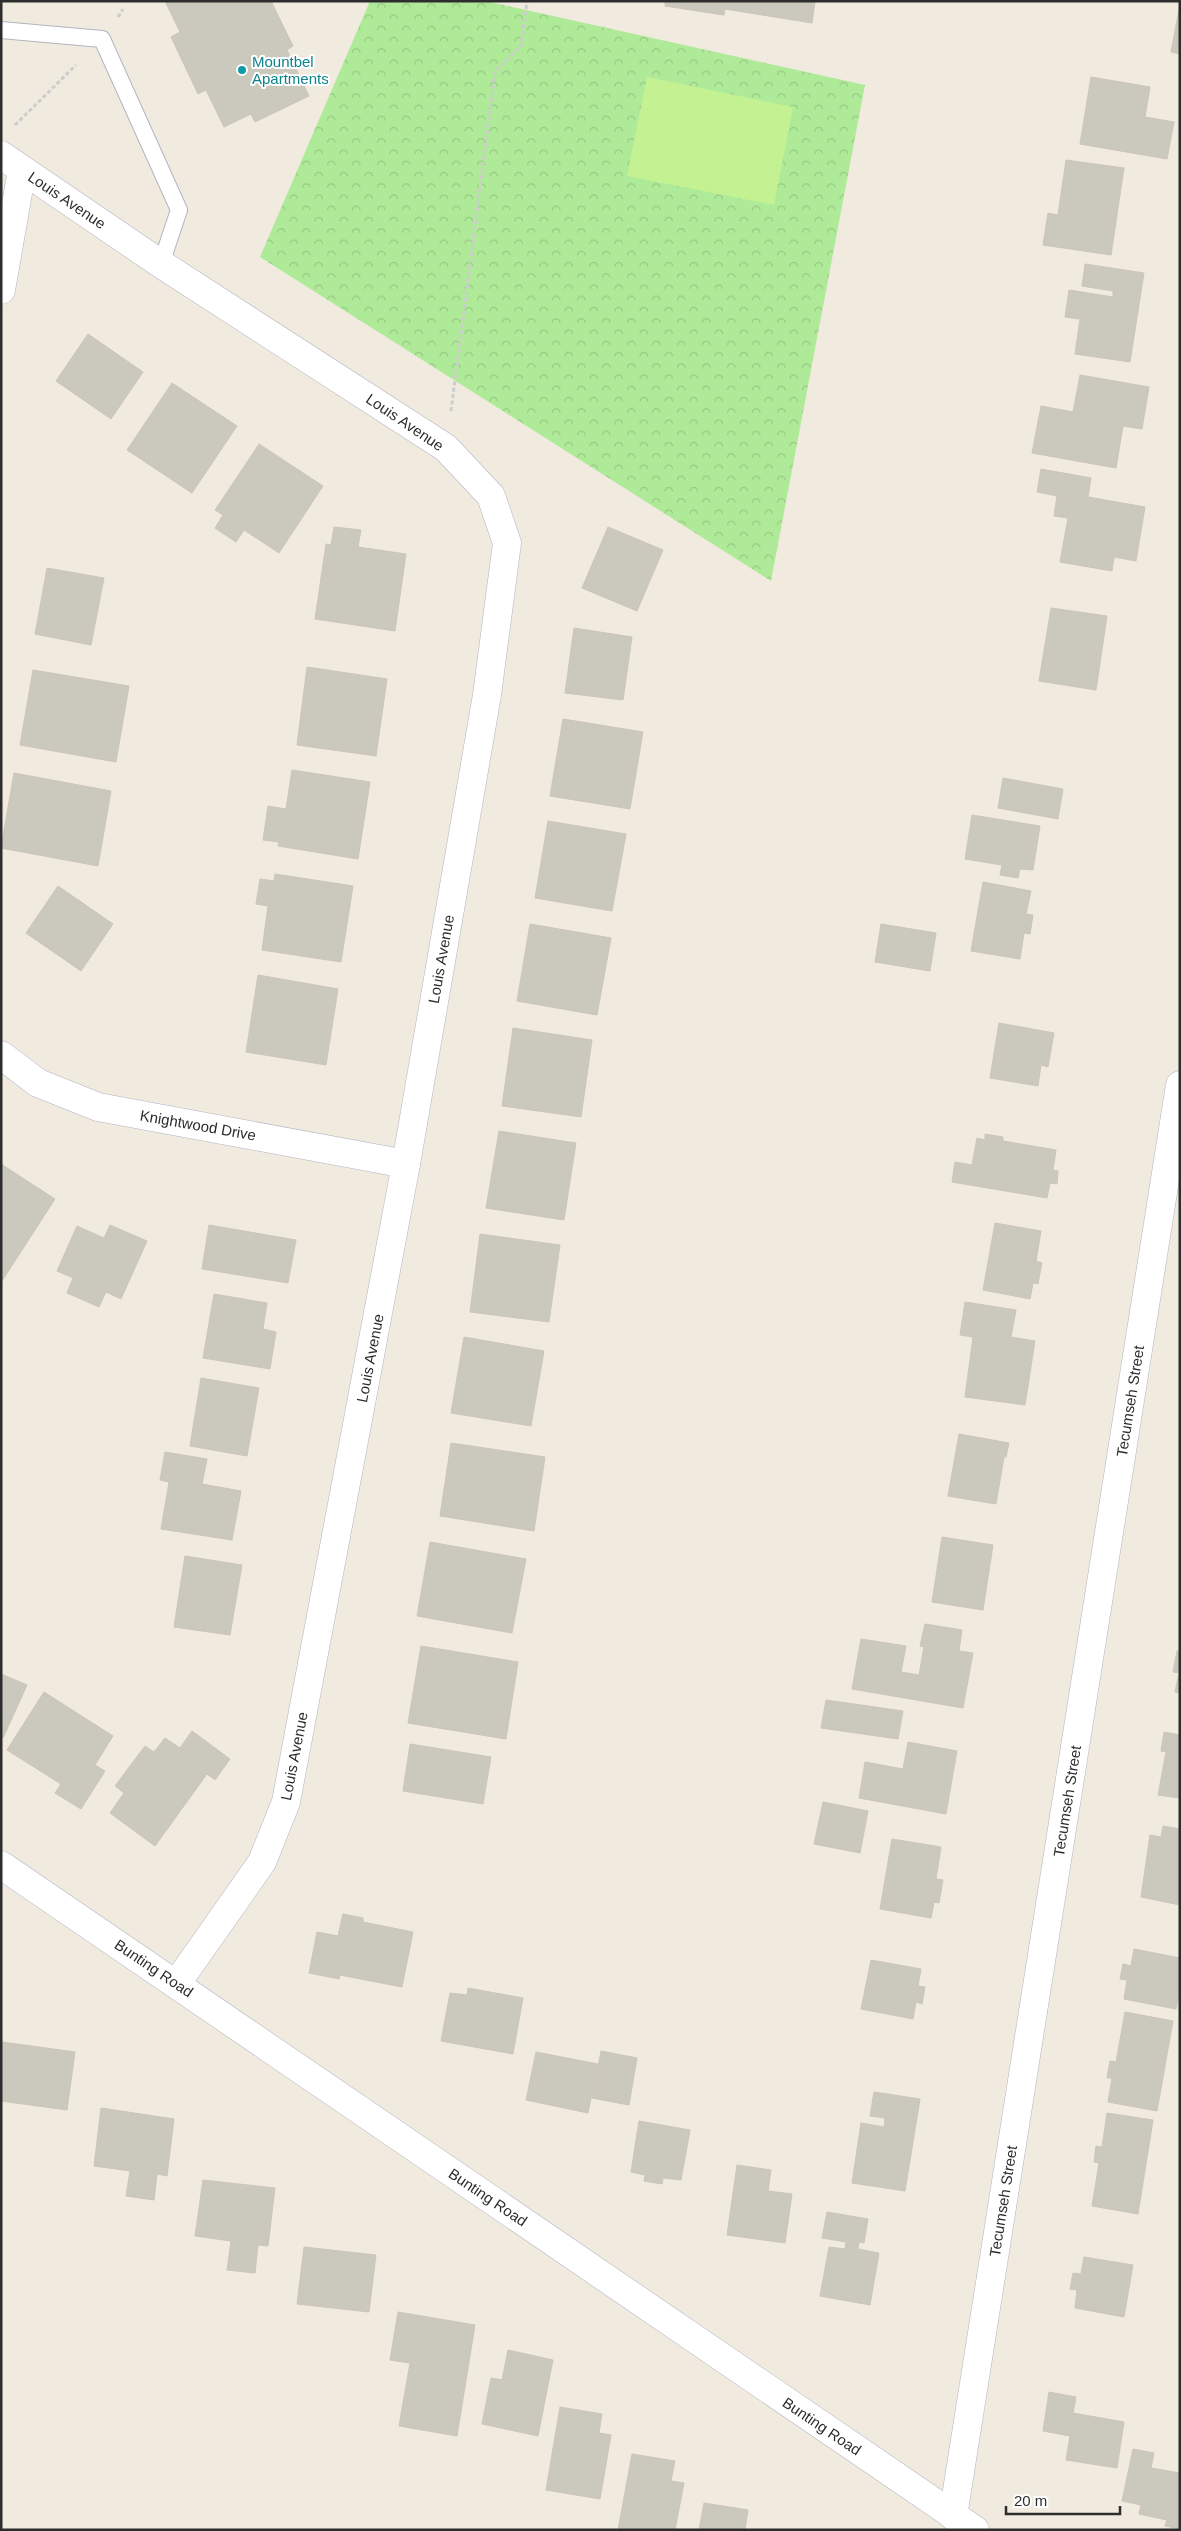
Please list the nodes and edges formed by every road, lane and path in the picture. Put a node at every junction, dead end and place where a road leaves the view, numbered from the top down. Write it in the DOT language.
graph roads {
  1 [pos="527,1"];
  2 [pos="123,9"];
  3 [pos="1,30"];
  4 [pos="102,39"];
  5 [pos="10,152"];
  6 [pos="161,264"];
  7 [pos="1,290"];
  8 [pos="446,448"];
  9 [pos="1,1055"];
  10 [pos="1180,1085"];
  11 [pos="406,1164"];
  12 [pos="1,1865"];
  13 [pos="176,1983"];
  14 [pos="964,2523"];
  1 -- 8 [label="path"];
  2 -- 4 [label="path"];
  3 -- 4 [label="lane"];
  4 -- 5 [label="path"];
  4 -- 6 [label="lane"];
  5 -- 6 [label="street, Louis Avenue"];
  5 -- 7 [label="street"];
  6 -- 8 [label="street, Louis Avenue"];
  8 -- 11 [label="street, Louis Avenue"];
  9 -- 11 [label="street, Knightwood Drive"];
  10 -- 14 [label="street, Tecumseh Street"];
  11 -- 13 [label="street, Louis Avenue"];
  12 -- 13 [label="street, Bunting Road"];
  13 -- 14 [label="street, Bunting Road"];
}
